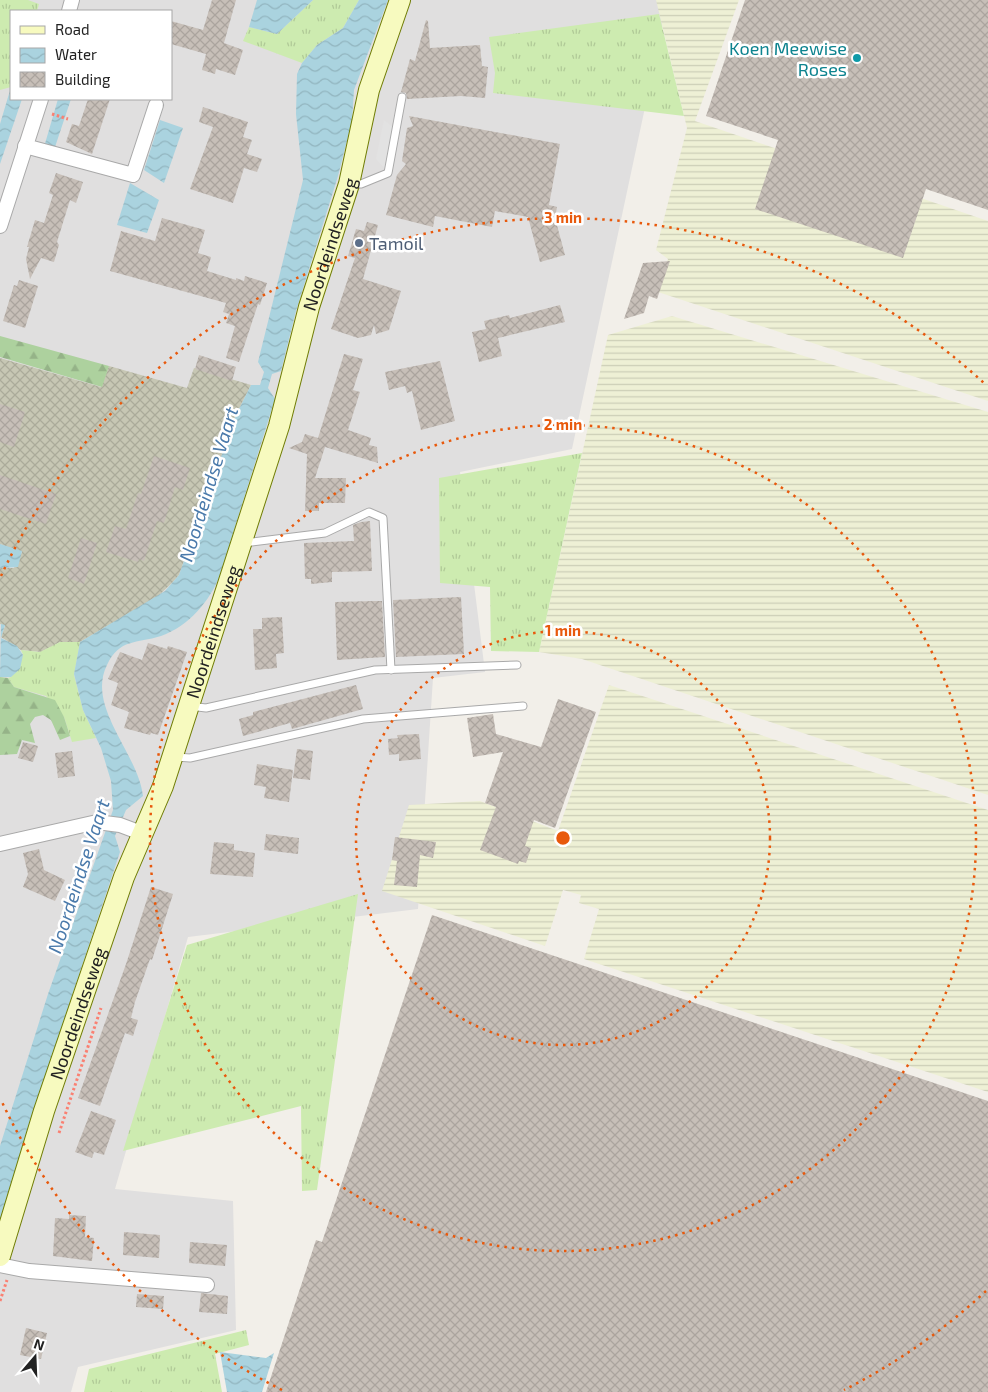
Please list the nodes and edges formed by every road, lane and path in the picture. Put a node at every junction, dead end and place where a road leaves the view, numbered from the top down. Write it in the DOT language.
graph roads {
  1 [pos="400,0"];
  2 [pos="402,98"];
  3 [pos="41,100"];
  4 [pos="156,105"];
  5 [pos="50,113"];
  6 [pos="68,119"];
  7 [pos="26,146"];
  8 [pos="349,184"];
  9 [pos="0,226"];
  10 [pos="241,544"];
  11 [pos="517,665"];
  12 [pos="391,670"];
  13 [pos="189,706"];
  14 [pos="523,706"];
  15 [pos="173,757"];
  16 [pos="144,834"];
  17 [pos="0,844"];
  18 [pos="0,1256"];
  19 [pos="0,1265"];
  20 [pos="207,1285"];
  1 -- 8 [label="street, Noordeindseweg"];
  2 -- 8 [label="lane"];
  3 -- 7 [label="street"];
  4 -- 7 [label="street"];
  5 -- 6 [label="path"];
  7 -- 9 [label="street"];
  8 -- 10 [label="street, Noordeindseweg"];
  10 -- 12 [label="lane"];
  10 -- 13 [label="street, Noordeindseweg"];
  11 -- 12 [label="lane"];
  12 -- 13 [label="lane"];
  13 -- 15 [label="street, Noordeindseweg"];
  14 -- 15 [label="lane"];
  15 -- 16 [label="street, Noordeindseweg"];
  16 -- 17 [label="street"];
  16 -- 18 [label="street, Noordeindseweg"];
  19 -- 20 [label="street"];
}
